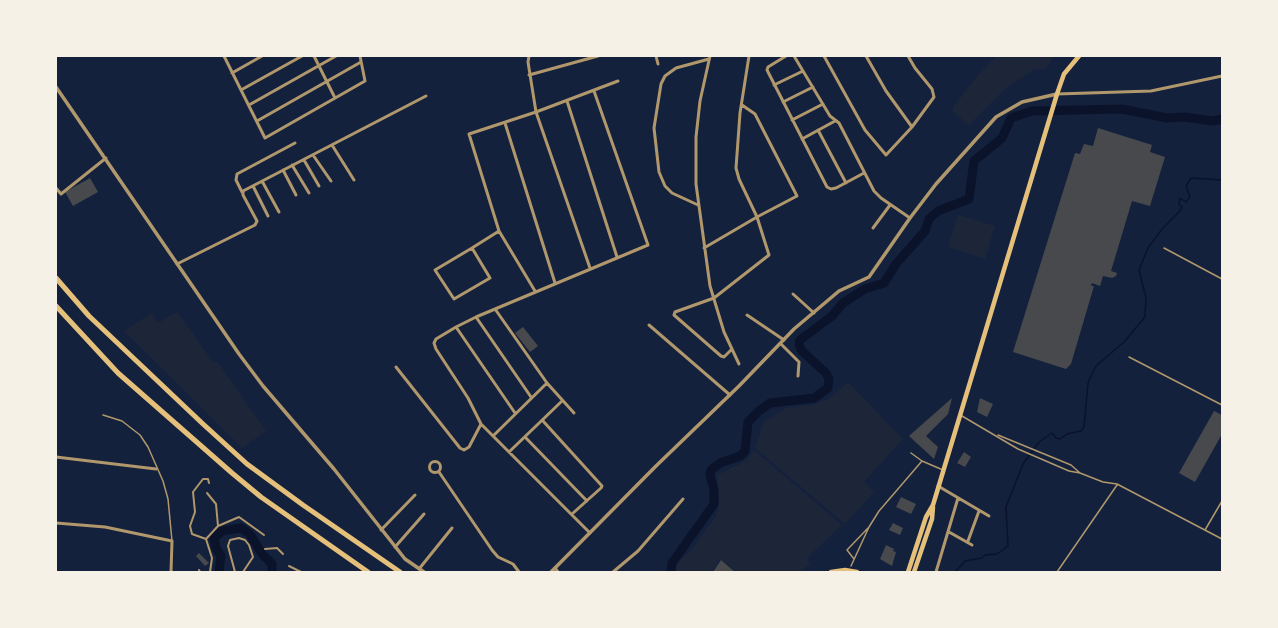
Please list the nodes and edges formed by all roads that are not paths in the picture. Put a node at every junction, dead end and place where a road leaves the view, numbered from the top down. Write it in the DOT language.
graph roads {
  1 [pos="224,56"];
  2 [pos="262,56"];
  3 [pos="302,56"];
  4 [pos="314,56"];
  5 [pos="336,56"];
  6 [pos="360,56"];
  7 [pos="529,56"];
  8 [pos="598,56"];
  9 [pos="656,56"];
  10 [pos="749,56"];
  11 [pos="786,56"];
  12 [pos="794,56"];
  13 [pos="824,56"];
  14 [pos="866,56"];
  15 [pos="908,56"];
  16 [pos="1079,56"];
  17 [pos="593,57"];
  18 [pos="710,57"];
  19 [pos="361,62"];
  20 [pos="658,64"];
  21 [pos="320,65"];
  22 [pos="803,71"];
  23 [pos="232,73"];
  24 [pos="530,75"];
  25 [pos="1222,76"];
  26 [pos="327,81"];
  27 [pos="618,81"];
  28 [pos="774,85"];
  29 [pos="56,87"];
  30 [pos="813,87"];
  31 [pos="241,90"];
  32 [pos="594,91"];
  33 [pos="1056,94"];
  34 [pos="426,96"];
  35 [pos="335,98"];
  36 [pos="567,101"];
  37 [pos="783,102"];
  38 [pos="248,104"];
  39 [pos="823,104"];
  40 [pos="742,105"];
  41 [pos="536,112"];
  42 [pos="792,120"];
  43 [pos="257,121"];
  44 [pos="835,121"];
  45 [pos="504,123"];
  46 [pos="912,127"];
  47 [pos="818,130"];
  48 [pos="802,139"];
  49 [pos="296,143"];
  50 [pos="332,145"];
  51 [pos="313,155"];
  52 [pos="106,158"];
  53 [pos="304,160"];
  54 [pos="292,165"];
  55 [pos="283,170"];
  56 [pos="864,173"];
  57 [pos="354,180"];
  58 [pos="262,181"];
  59 [pos="331,181"];
  60 [pos="846,182"];
  61 [pos="252,186"];
  62 [pos="319,186"];
  63 [pos="56,188"];
  64 [pos="242,192"];
  65 [pos="309,193"];
  66 [pos="296,195"];
  67 [pos="698,205"];
  68 [pos="890,205"];
  69 [pos="279,212"];
  70 [pos="268,216"];
  71 [pos="757,217"];
  72 [pos="910,218"];
  73 [pos="873,228"];
  74 [pos="499,231"];
  75 [pos="472,248"];
  76 [pos="704,248"];
  77 [pos="1164,248"];
  78 [pos="617,257"];
  79 [pos="177,264"];
  80 [pos="590,268"];
  81 [pos="56,278"];
  82 [pos="1222,279"];
  83 [pos="555,283"];
  84 [pos="535,292"];
  85 [pos="793,294"];
  86 [pos="714,298"];
  87 [pos="56,306"];
  88 [pos="495,309"];
  89 [pos="814,313"];
  90 [pos="747,315"];
  91 [pos="476,317"];
  92 [pos="649,325"];
  93 [pos="456,326"];
  94 [pos="784,340"];
  95 [pos="781,344"];
  96 [pos="732,349"];
  97 [pos="1130,357"];
  98 [pos="739,364"];
  99 [pos="396,367"];
  100 [pos="798,376"];
  101 [pos="547,383"];
  102 [pos="730,395"];
  103 [pos="531,397"];
  104 [pos="562,401"];
  105 [pos="1222,405"];
  106 [pos="515,413"];
  107 [pos="574,413"];
  108 [pos="103,415"];
  109 [pos="960,415"];
  110 [pos="543,421"];
  111 [pos="481,424"];
  112 [pos="996,435"];
  113 [pos="493,436"];
  114 [pos="526,437"];
  115 [pos="509,452"];
  116 [pos="911,453"];
  117 [pos="56,457"];
  118 [pos="922,461"];
  119 [pos="156,469"];
  120 [pos="943,471"];
  121 [pos="438,472"];
  122 [pos="1080,473"];
  123 [pos="209,483"];
  124 [pos="1117,484"];
  125 [pos="938,486"];
  126 [pos="207,493"];
  127 [pos="415,495"];
  128 [pos="958,498"];
  129 [pos="683,499"];
  130 [pos="586,501"];
  131 [pos="1222,501"];
  132 [pos="933,505"];
  133 [pos="979,511"];
  134 [pos="424,514"];
  135 [pos="572,514"];
  136 [pos="989,516"];
  137 [pos="56,523"];
  138 [pos="218,526"];
  139 [pos="869,527"];
  140 [pos="452,528"];
  141 [pos="381,530"];
  142 [pos="1205,530"];
  143 [pos="949,532"];
  144 [pos="590,533"];
  145 [pos="264,536"];
  146 [pos="206,539"];
  147 [pos="1222,540"];
  148 [pos="172,541"];
  149 [pos="968,541"];
  150 [pos="972,544"];
  151 [pos="395,547"];
  152 [pos="265,549"];
  153 [pos="283,554"];
  154 [pos="854,559"];
  155 [pos="289,566"];
  156 [pos="851,566"];
  157 [pos="910,566"];
  158 [pos="555,568"];
  159 [pos="419,569"];
  160 [pos="171,572"];
  161 [pos="210,572"];
  162 [pos="235,572"];
  163 [pos="243,572"];
  164 [pos="301,572"];
  165 [pos="368,572"];
  166 [pos="400,572"];
  167 [pos="424,572"];
  168 [pos="519,572"];
  169 [pos="551,572"];
  170 [pos="558,572"];
  171 [pos="613,572"];
  172 [pos="831,572"];
  173 [pos="857,572"];
  174 [pos="904,572"];
  175 [pos="908,572"];
  176 [pos="914,572"];
  177 [pos="936,572"];
  178 [pos="1057,572"];
  1 -- 23 [label="street"];
  2 -- 23 [label="street"];
  3 -- 31 [label="street"];
  4 -- 21 [label="street"];
  5 -- 21 [label="street"];
  6 -- 19 [label="street"];
  7 -- 24 [label="street"];
  8 -- 17 [label="street"];
  9 -- 20 [label="street"];
  10 -- 40 [label="street"];
  11 -- 28 [label="street"];
  12 -- 22 [label="street"];
  13 -- 46 [label="street"];
  14 -- 46 [label="street"];
  15 -- 46 [label="street"];
  16 -- 33 [label="highway"];
  17 -- 24 [label="street"];
  18 -- 67 [label="street"];
  18 -- 67 [label="street"];
  19 -- 26 [label="street"];
  19 -- 35 [label="street"];
  21 -- 26 [label="street"];
  21 -- 38 [label="street"];
  22 -- 28 [label="street"];
  22 -- 30 [label="street"];
  23 -- 31 [label="street"];
  24 -- 41 [label="street"];
  25 -- 33 [label="street"];
  26 -- 35 [label="street"];
  26 -- 43 [label="street"];
  27 -- 32 [label="street"];
  28 -- 37 [label="street"];
  29 -- 52 [label="street"];
  30 -- 37 [label="street"];
  30 -- 39 [label="street"];
  31 -- 38 [label="street"];
  32 -- 36 [label="street"];
  32 -- 78 [label="street"];
  33 -- 72 [label="street"];
  33 -- 109 [label="highway"];
  34 -- 50 [label="street"];
  35 -- 43 [label="street"];
  36 -- 41 [label="street"];
  36 -- 78 [label="street"];
  37 -- 42 [label="street"];
  38 -- 43 [label="street"];
  39 -- 42 [label="street"];
  39 -- 44 [label="street"];
  40 -- 71 [label="street"];
  40 -- 71 [label="street"];
  41 -- 45 [label="street"];
  41 -- 80 [label="street"];
  42 -- 48 [label="street"];
  44 -- 47 [label="street"];
  44 -- 56 [label="street"];
  45 -- 74 [label="street"];
  45 -- 83 [label="street"];
  47 -- 48 [label="street"];
  47 -- 60 [label="street"];
  48 -- 60 [label="street"];
  49 -- 64 [label="street"];
  50 -- 51 [label="street"];
  50 -- 57 [label="street"];
  51 -- 53 [label="street"];
  51 -- 59 [label="street"];
  52 -- 63 [label="street"];
  52 -- 79 [label="street"];
  53 -- 54 [label="street"];
  53 -- 62 [label="street"];
  54 -- 55 [label="street"];
  54 -- 65 [label="street"];
  55 -- 58 [label="street"];
  55 -- 66 [label="street"];
  56 -- 60 [label="street"];
  56 -- 68 [label="street"];
  58 -- 61 [label="street"];
  58 -- 69 [label="street"];
  61 -- 64 [label="street"];
  61 -- 70 [label="street"];
  64 -- 79 [label="street"];
  67 -- 76 [label="street"];
  68 -- 72 [label="street"];
  68 -- 73 [label="street"];
  71 -- 76 [label="street"];
  71 -- 86 [label="street"];
  72 -- 89 [label="street"];
  74 -- 75 [label="street"];
  74 -- 84 [label="street"];
  75 -- 75 [label="street"];
  76 -- 86 [label="street"];
  77 -- 82 [label="lane"];
  78 -- 80 [label="street"];
  79 -- 141 [label="street"];
  80 -- 83 [label="street"];
  81 -- 166 [label="highway"];
  83 -- 84 [label="street"];
  84 -- 88 [label="street"];
  85 -- 89 [label="street"];
  86 -- 96 [label="street"];
  86 -- 96 [label="street"];
  87 -- 165 [label="highway"];
  88 -- 91 [label="street"];
  88 -- 101 [label="street"];
  89 -- 94 [label="street"];
  90 -- 94 [label="street"];
  91 -- 93 [label="street"];
  91 -- 103 [label="street"];
  92 -- 102 [label="street"];
  93 -- 106 [label="street"];
  93 -- 111 [label="street"];
  94 -- 95 [label="street"];
  95 -- 100 [label="street"];
  95 -- 102 [label="street"];
  96 -- 98 [label="street"];
  97 -- 105 [label="lane"];
  99 -- 111 [label="street"];
  101 -- 103 [label="street"];
  101 -- 104 [label="street"];
  102 -- 144 [label="street"];
  103 -- 106 [label="street"];
  104 -- 107 [label="street"];
  104 -- 110 [label="street"];
  106 -- 113 [label="street"];
  108 -- 119 [label="lane"];
  109 -- 112 [label="lane"];
  109 -- 120 [label="highway"];
  110 -- 114 [label="street"];
  110 -- 130 [label="street"];
  111 -- 113 [label="street"];
  112 -- 122 [label="lane"];
  112 -- 122 [label="lane"];
  113 -- 115 [label="street"];
  114 -- 115 [label="street"];
  114 -- 130 [label="street"];
  115 -- 135 [label="street"];
  116 -- 118 [label="lane"];
  117 -- 119 [label="street"];
  118 -- 120 [label="lane"];
  118 -- 139 [label="lane"];
  119 -- 148 [label="lane"];
  120 -- 125 [label="highway"];
  121 -- 168 [label="street"];
  122 -- 124 [label="lane"];
  123 -- 146 [label="street"];
  124 -- 142 [label="lane"];
  124 -- 178 [label="lane"];
  125 -- 128 [label="street"];
  125 -- 132 [label="highway"];
  126 -- 138 [label="street"];
  127 -- 141 [label="street"];
  128 -- 133 [label="street"];
  128 -- 143 [label="street"];
  129 -- 171 [label="street"];
  130 -- 135 [label="street"];
  131 -- 142 [label="lane"];
  132 -- 157 [label="highway"];
  132 -- 176 [label="highway"];
  133 -- 136 [label="street"];
  133 -- 149 [label="street"];
  134 -- 151 [label="street"];
  135 -- 144 [label="street"];
  137 -- 148 [label="street"];
  138 -- 145 [label="street"];
  138 -- 146 [label="street"];
  139 -- 154 [label="lane"];
  139 -- 154 [label="lane"];
  140 -- 159 [label="street"];
  141 -- 151 [label="street"];
  142 -- 147 [label="lane"];
  143 -- 149 [label="street"];
  143 -- 177 [label="street"];
  144 -- 158 [label="street"];
  146 -- 161 [label="street"];
  148 -- 160 [label="street"];
  149 -- 150 [label="street"];
  151 -- 159 [label="street"];
  152 -- 153 [label="street"];
  154 -- 156 [label="lane"];
  155 -- 164 [label="street"];
  157 -- 174 [label="highway"];
  157 -- 175 [label="highway"];
  158 -- 169 [label="street"];
  158 -- 170 [label="street"];
  159 -- 167 [label="street"];
  162 -- 163 [label="street"];
  172 -- 173 [label="highway"];
}
